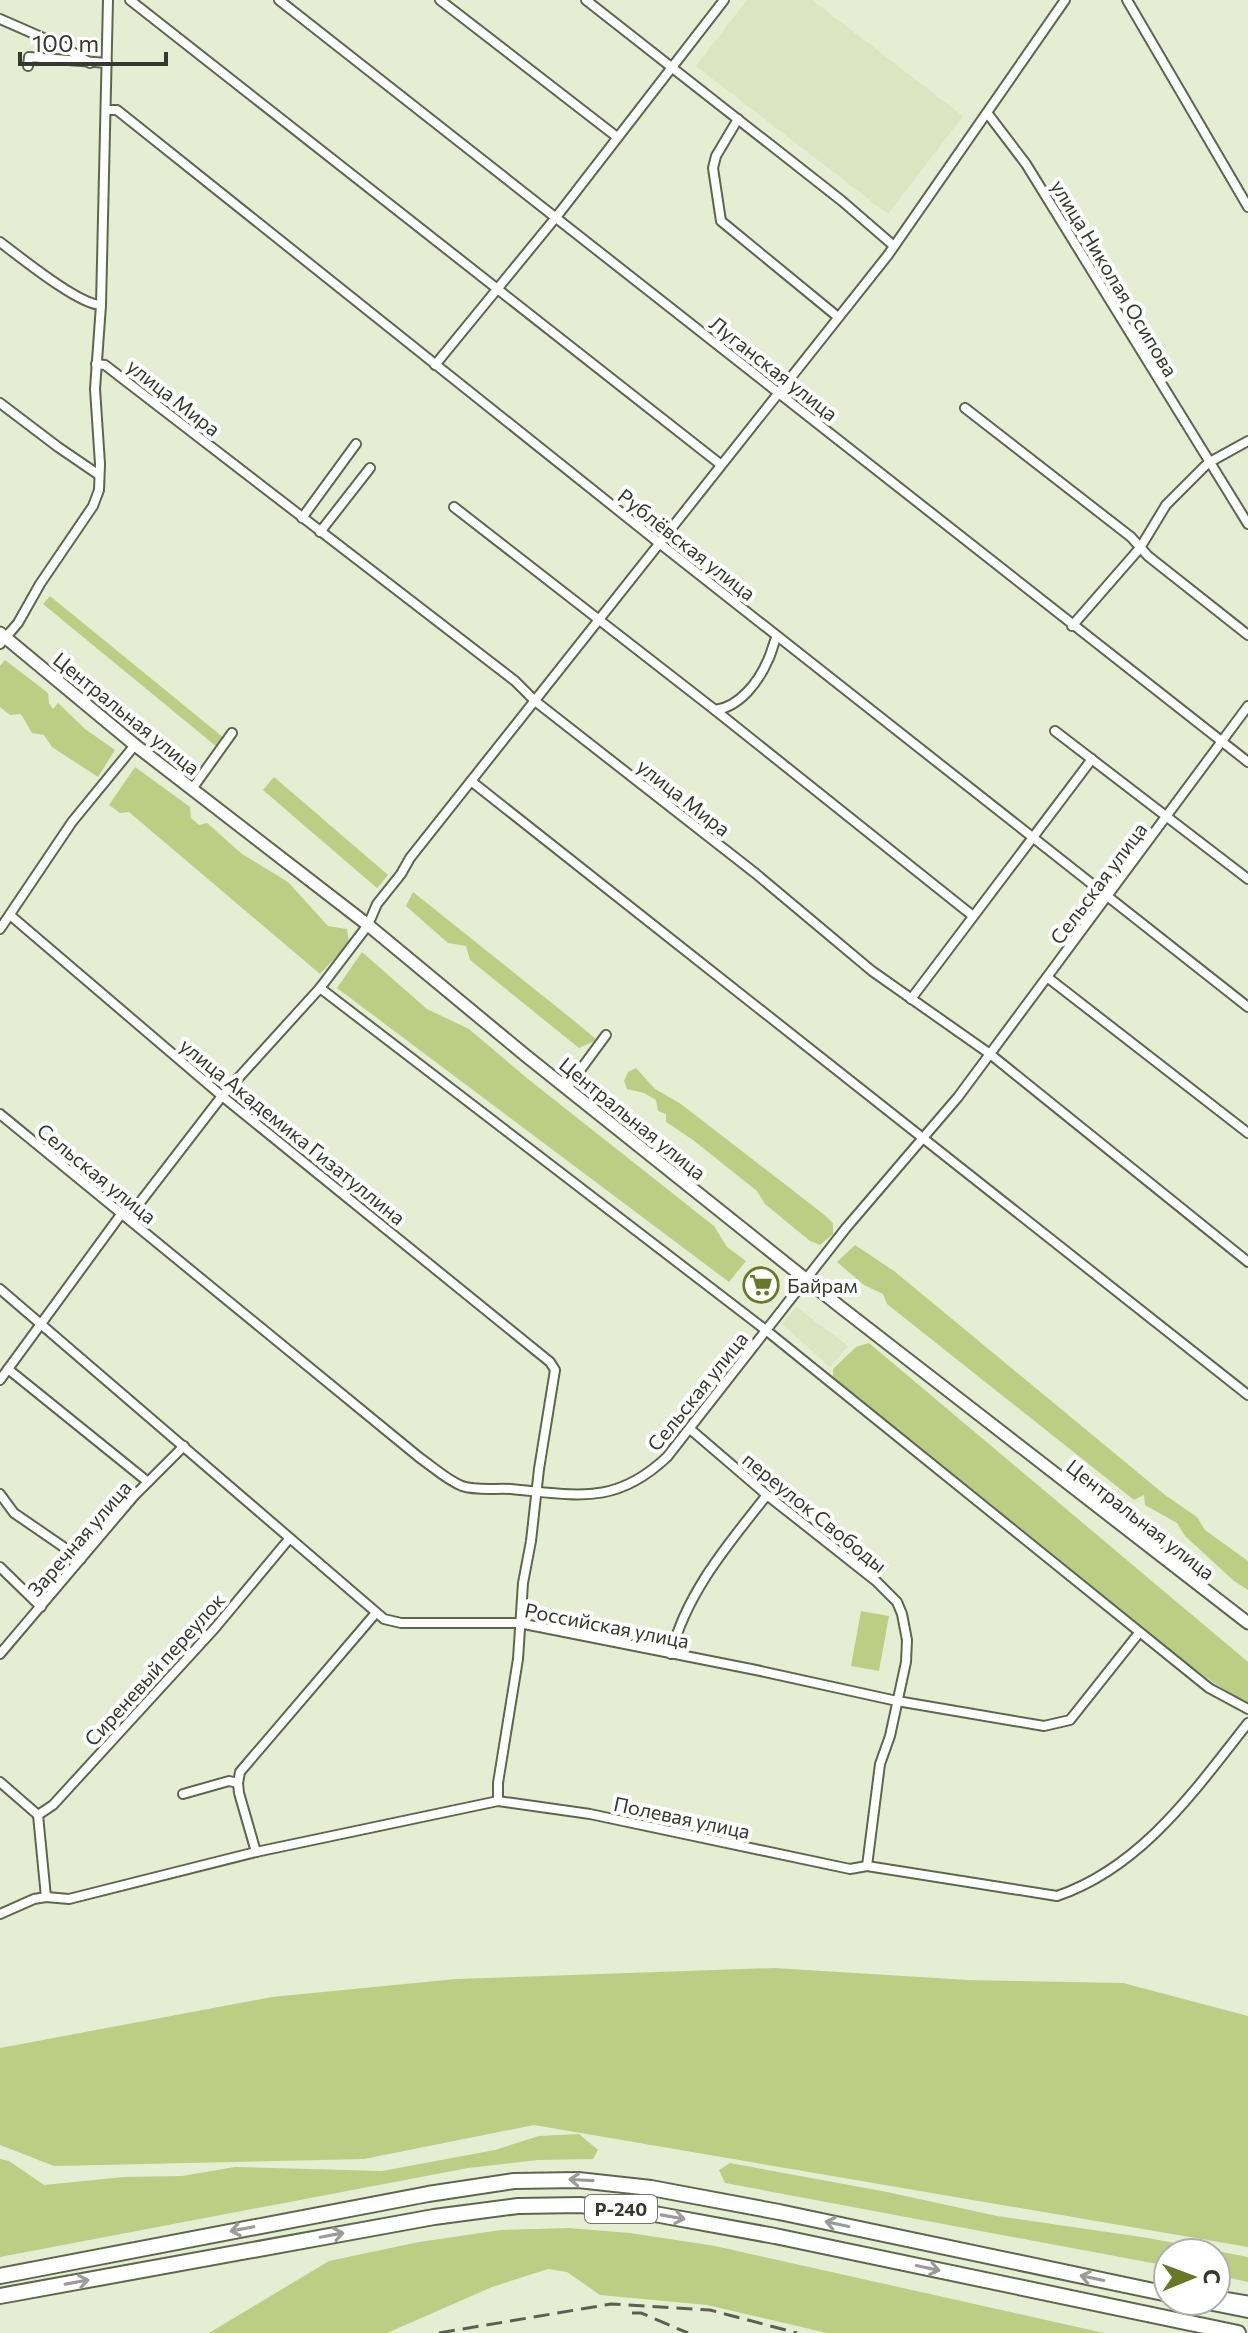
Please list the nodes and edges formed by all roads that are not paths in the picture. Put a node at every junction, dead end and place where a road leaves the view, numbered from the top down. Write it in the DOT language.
graph roads {
  1 [pos="108,0"];
  2 [pos="130,0"];
  3 [pos="279,0"];
  4 [pos="440,0"];
  5 [pos="586,0"];
  6 [pos="724,0"];
  7 [pos="1065,0"];
  8 [pos="1127,0"];
  9 [pos="0,19"];
  10 [pos="90,63"];
  11 [pos="107,63"];
  12 [pos="28,66"];
  13 [pos="672,67"];
  14 [pos="106,110"];
  15 [pos="988,114"];
  16 [pos="738,119"];
  17 [pos="617,137"];
  18 [pos="1248,207"];
  19 [pos="557,216"];
  20 [pos="0,242"];
  21 [pos="894,246"];
  22 [pos="497,289"];
  23 [pos="101,305"];
  24 [pos="838,317"];
  25 [pos="96,364"];
  26 [pos="435,365"];
  27 [pos="778,391"];
  28 [pos="0,403"];
  29 [pos="965,408"];
  30 [pos="1248,441"];
  31 [pos="356,444"];
  32 [pos="1208,463"];
  33 [pos="720,464"];
  34 [pos="370,468"];
  35 [pos="99,475"];
  36 [pos="454,507"];
  37 [pos="302,518"];
  38 [pos="1248,524"];
  39 [pos="320,532"];
  40 [pos="658,542"];
  41 [pos="1140,548"];
  42 [pos="598,621"];
  43 [pos="1072,626"];
  44 [pos="1248,635"];
  45 [pos="777,636"];
  46 [pos="2,638"];
  47 [pos="535,701"];
  48 [pos="1248,706"];
  49 [pos="715,710"];
  50 [pos="1055,731"];
  51 [pos="232,733"];
  52 [pos="1221,741"];
  53 [pos="135,745"];
  54 [pos="1092,759"];
  55 [pos="1248,762"];
  56 [pos="471,781"];
  57 [pos="192,789"];
  58 [pos="1168,816"];
  59 [pos="1032,836"];
  60 [pos="1248,879"];
  61 [pos="1108,895"];
  62 [pos="10,915"];
  63 [pos="973,916"];
  64 [pos="368,925"];
  65 [pos="0,929"];
  66 [pos="1047,977"];
  67 [pos="320,988"];
  68 [pos="911,999"];
  69 [pos="1248,1007"];
  70 [pos="606,1035"];
  71 [pos="990,1054"];
  72 [pos="567,1088"];
  73 [pos="222,1096"];
  74 [pos="0,1114"];
  75 [pos="1248,1133"];
  76 [pos="924,1138"];
  77 [pos="125,1216"];
  78 [pos="1248,1262"];
  79 [pos="807,1280"];
  80 [pos="0,1289"];
  81 [pos="42,1324"];
  82 [pos="767,1331"];
  83 [pos="8,1369"];
  84 [pos="0,1380"];
  85 [pos="1248,1395"];
  86 [pos="690,1429"];
  87 [pos="184,1446"];
  88 [pos="148,1482"];
  89 [pos="538,1492"];
  90 [pos="0,1494"];
  91 [pos="767,1495"];
  92 [pos="289,1539"];
  93 [pos="81,1559"];
  94 [pos="0,1567"];
  95 [pos="41,1607"];
  96 [pos="375,1614"];
  97 [pos="519,1623"];
  98 [pos="1248,1623"];
  99 [pos="1139,1633"];
  100 [pos="0,1654"];
  101 [pos="671,1654"];
  102 [pos="897,1701"];
  103 [pos="1248,1709"];
  104 [pos="1248,1723"];
  105 [pos="0,1782"];
  106 [pos="238,1783"];
  107 [pos="183,1794"];
  108 [pos="498,1801"];
  109 [pos="38,1815"];
  110 [pos="256,1852"];
  111 [pos="867,1866"];
  112 [pos="46,1897"];
  113 [pos="0,1914"];
  114 [pos="0,2276"];
  115 [pos="1152,2290"];
  116 [pos="0,2296"];
  117 [pos="1238,2333"];
  1 -- 11 [label="street"];
  2 -- 22 [label="street"];
  3 -- 19 [label="street, Луганская улица"];
  4 -- 17 [label="street"];
  5 -- 13 [label="street"];
  6 -- 13 [label="street"];
  7 -- 15 [label="street"];
  8 -- 18 [label="street"];
  9 -- 10 [label="street"];
  10 -- 11 [label="street"];
  10 -- 12 [label="street"];
  11 -- 14 [label="street"];
  13 -- 16 [label="street"];
  13 -- 17 [label="street"];
  14 -- 23 [label="street"];
  14 -- 26 [label="street, Рублёвская улица"];
  15 -- 21 [label="street"];
  15 -- 32 [label="street, улица Николая Осипова"];
  16 -- 21 [label="street"];
  16 -- 24 [label="street"];
  17 -- 19 [label="street"];
  19 -- 22 [label="street"];
  19 -- 27 [label="street, Луганская улица"];
  20 -- 23 [label="street"];
  21 -- 24 [label="street"];
  22 -- 26 [label="street"];
  22 -- 33 [label="street"];
  23 -- 25 [label="street"];
  24 -- 27 [label="street"];
  25 -- 35 [label="street"];
  25 -- 37 [label="street, улица Мира"];
  26 -- 40 [label="street, Рублёвская улица"];
  27 -- 33 [label="street"];
  27 -- 43 [label="street, Луганская улица"];
  28 -- 35 [label="street"];
  29 -- 41 [label="street"];
  30 -- 32 [label="street"];
  31 -- 37 [label="street"];
  32 -- 38 [label="street, улица Николая Осипова"];
  32 -- 41 [label="street"];
  33 -- 40 [label="street"];
  34 -- 39 [label="street"];
  35 -- 46 [label="street"];
  36 -- 42 [label="street"];
  37 -- 39 [label="street, улица Мира"];
  39 -- 47 [label="street, улица Мира"];
  40 -- 42 [label="street"];
  40 -- 45 [label="street, Рублёвская улица"];
  41 -- 43 [label="street"];
  41 -- 44 [label="street"];
  42 -- 47 [label="street"];
  42 -- 49 [label="street"];
  43 -- 52 [label="street, Луганская улица"];
  45 -- 49 [label="street"];
  45 -- 59 [label="street, Рублёвская улица"];
  46 -- 53 [label="street, Центральная улица"];
  47 -- 56 [label="street"];
  47 -- 68 [label="street, улица Мира"];
  48 -- 52 [label="street, Сельская улица"];
  49 -- 63 [label="street"];
  50 -- 54 [label="street"];
  51 -- 57 [label="street"];
  52 -- 55 [label="street, Луганская улица"];
  52 -- 58 [label="street, Сельская улица"];
  53 -- 57 [label="street, Центральная улица"];
  53 -- 62 [label="street"];
  54 -- 58 [label="street"];
  54 -- 59 [label="street"];
  56 -- 64 [label="street"];
  56 -- 76 [label="street"];
  57 -- 64 [label="street, Центральная улица"];
  58 -- 60 [label="street"];
  58 -- 61 [label="street, Сельская улица"];
  59 -- 61 [label="street, Рублёвская улица"];
  59 -- 63 [label="street"];
  61 -- 66 [label="street, Сельская улица"];
  61 -- 69 [label="street, Рублёвская улица"];
  62 -- 65 [label="street"];
  62 -- 73 [label="street, улица Академика Гизатуллина"];
  63 -- 68 [label="street"];
  64 -- 67 [label="street"];
  64 -- 72 [label="street, Центральная улица"];
  66 -- 71 [label="street, Сельская улица"];
  66 -- 75 [label="street"];
  67 -- 73 [label="street"];
  67 -- 82 [label="street"];
  68 -- 71 [label="street, улица Мира"];
  70 -- 72 [label="street"];
  71 -- 76 [label="street, Сельская улица"];
  71 -- 78 [label="street, улица Мира"];
  72 -- 79 [label="street, Центральная улица"];
  73 -- 77 [label="street"];
  73 -- 89 [label="street, улица Академика Гизатуллина"];
  74 -- 77 [label="street, Сельская улица"];
  76 -- 79 [label="street, Сельская улица"];
  76 -- 85 [label="street"];
  77 -- 81 [label="street"];
  77 -- 89 [label="street, Сельская улица"];
  79 -- 82 [label="street, Сельская улица"];
  79 -- 98 [label="street, Центральная улица"];
  80 -- 81 [label="street, Российская улица"];
  81 -- 83 [label="street"];
  81 -- 87 [label="street, Российская улица"];
  82 -- 86 [label="street, Сельская улица"];
  82 -- 99 [label="street"];
  83 -- 84 [label="street"];
  83 -- 88 [label="street"];
  86 -- 89 [label="street, Сельская улица"];
  86 -- 91 [label="street, переулок Свободы"];
  87 -- 88 [label="street, Заречная улица"];
  87 -- 92 [label="street, Российская улица"];
  88 -- 93 [label="street, Заречная улица"];
  89 -- 97 [label="street"];
  90 -- 93 [label="street"];
  91 -- 101 [label="street"];
  91 -- 102 [label="street, переулок Свободы"];
  92 -- 96 [label="street, Российская улица"];
  92 -- 109 [label="street, Сиреневый переулок"];
  93 -- 95 [label="street, Заречная улица"];
  94 -- 95 [label="street"];
  95 -- 100 [label="street, Заречная улица"];
  96 -- 97 [label="street, Российская улица"];
  96 -- 106 [label="street"];
  97 -- 101 [label="street, Российская улица"];
  97 -- 108 [label="street"];
  99 -- 102 [label="street, Российская улица"];
  99 -- 103 [label="street"];
  101 -- 102 [label="street, Российская улица"];
  102 -- 111 [label="street, переулок Свободы"];
  104 -- 111 [label="street, Полевая улица"];
  105 -- 109 [label="street"];
  106 -- 107 [label="street"];
  106 -- 110 [label="street"];
  108 -- 110 [label="street, Полевая улица"];
  108 -- 111 [label="street, Полевая улица"];
  109 -- 112 [label="street"];
  110 -- 112 [label="street, Полевая улица"];
  112 -- 113 [label="street, Полевая улица"];
  115 -- 114 [label="highway, Р-240, one-way"];
  116 -- 117 [label="highway, Р-240, one-way"];
}
